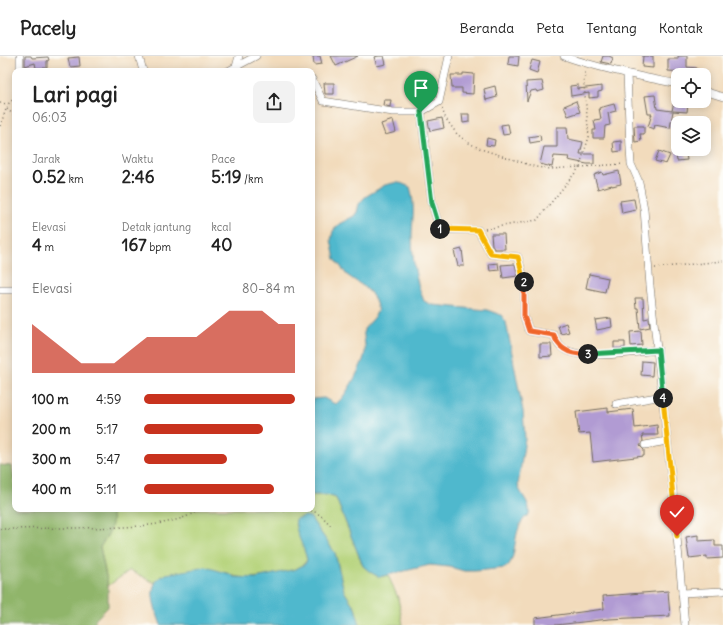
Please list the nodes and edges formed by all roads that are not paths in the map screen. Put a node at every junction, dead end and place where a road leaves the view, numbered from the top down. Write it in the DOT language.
graph roads {
  1 [pos="20,56"];
  2 [pos="139,56"];
  3 [pos="239,56"];
  4 [pos="256,56"];
  5 [pos="449,56"];
  6 [pos="564,56"];
  7 [pos="586,60"];
  8 [pos="236,67"];
  9 [pos="20,68"];
  10 [pos="142,68"];
  11 [pos="626,74"];
  12 [pos="671,83"];
  13 [pos="315,86"];
  14 [pos="711,93"];
  15 [pos="723,97"];
  16 [pos="421,112"];
  17 [pos="0,290"];
  18 [pos="12,290"];
  19 [pos="658,350"];
  20 [pos="663,396"];
  21 [pos="616,404"];
  22 [pos="667,442"];
  23 [pos="645,445"];
  24 [pos="723,591"];
  25 [pos="682,593"];
  26 [pos="685,625"];
  1 -- 9 [label="street"];
  2 -- 10 [label="street"];
  3 -- 8 [label="street"];
  4 -- 8 [label="street"];
  5 -- 16 [label="street"];
  6 -- 7 [label="street"];
  7 -- 11 [label="street"];
  11 -- 12 [label="street"];
  11 -- 19 [label="street"];
  13 -- 16 [label="street"];
  14 -- 15 [label="street"];
  16 -- 19 [label="street"];
  17 -- 18 [label="street"];
  19 -- 20 [label="street"];
  20 -- 21 [label="street"];
  20 -- 22 [label="street"];
  22 -- 23 [label="street"];
  22 -- 25 [label="street"];
  24 -- 25 [label="street"];
  25 -- 26 [label="street"];
}
